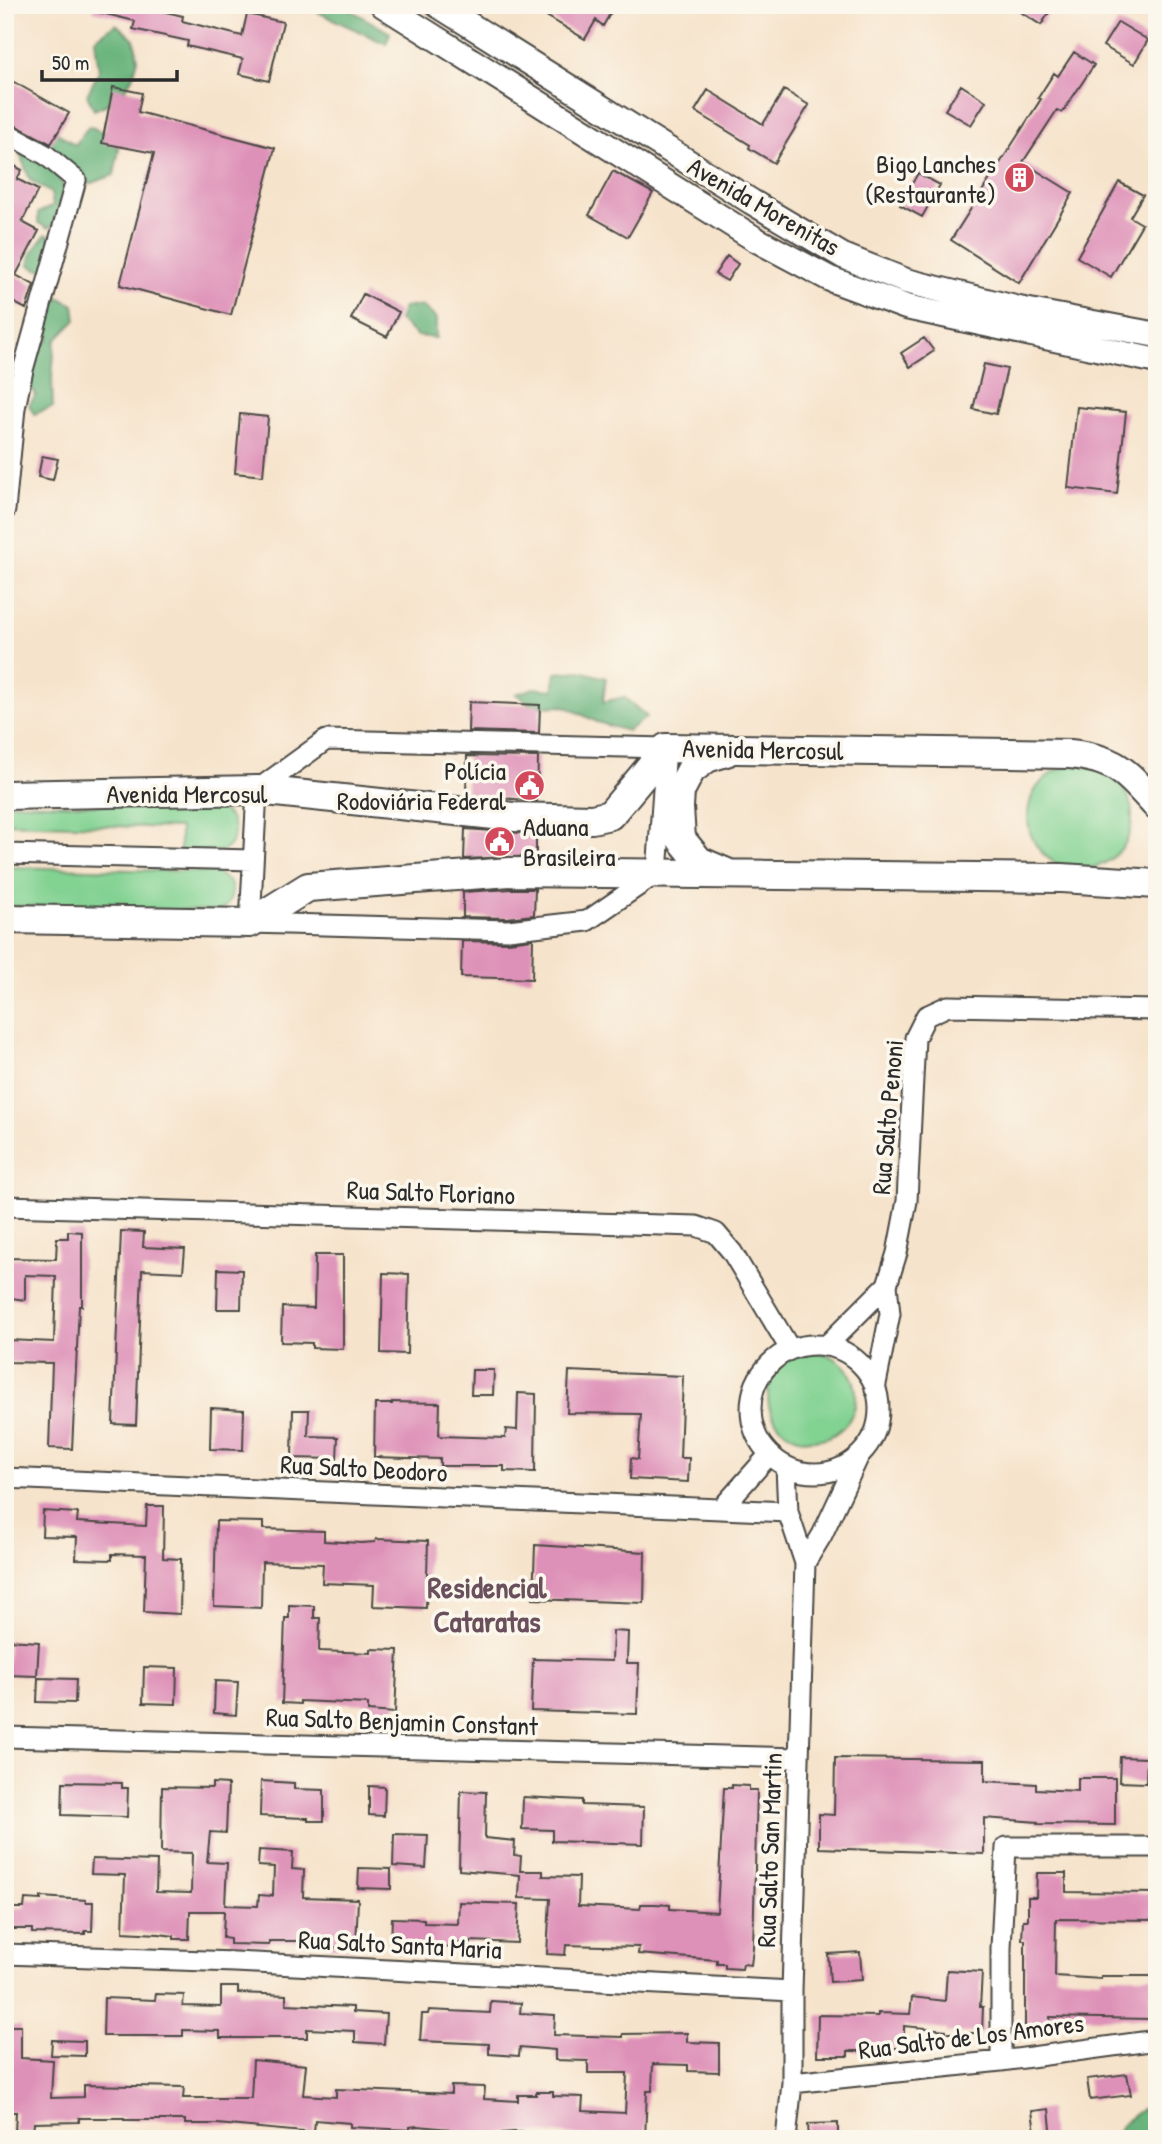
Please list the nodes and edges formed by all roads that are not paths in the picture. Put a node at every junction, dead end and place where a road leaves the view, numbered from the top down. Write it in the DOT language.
graph roads {
  1 [pos="383,5"];
  2 [pos="438,5"];
  3 [pos="570,88"];
  4 [pos="553,112"];
  5 [pos="5,132"];
  6 [pos="1018,309"];
  7 [pos="1006,330"];
  8 [pos="1157,335"];
  9 [pos="1157,360"];
  10 [pos="10,408"];
  11 [pos="5,510"];
  12 [pos="666,748"];
  13 [pos="738,749"];
  14 [pos="257,790"];
  15 [pos="5,795"];
  16 [pos="1157,806"];
  17 [pos="5,854"];
  18 [pos="253,860"];
  19 [pos="657,873"];
  20 [pos="729,874"];
  21 [pos="1157,884"];
  22 [pos="5,919"];
  23 [pos="250,923"];
  24 [pos="1157,1010"];
  25 [pos="5,1206"];
  26 [pos="887,1285"];
  27 [pos="826,1346"];
  28 [pos="790,1349"];
  29 [pos="875,1389"];
  30 [pos="769,1454"];
  31 [pos="859,1457"];
  32 [pos="786,1467"];
  33 [pos="5,1478"];
  34 [pos="721,1508"];
  35 [pos="788,1512"];
  36 [pos="805,1563"];
  37 [pos="5,1737"];
  38 [pos="798,1758"];
  39 [pos="1157,1847"];
  40 [pos="5,1954"];
  41 [pos="792,1991"];
  42 [pos="1157,2040"];
  43 [pos="1001,2061"];
  44 [pos="792,2083"];
  45 [pos="786,2139"];
  1 -- 4 [label="main road, Avenida Morenitas"];
  2 -- 3 [label="main road, Avenida Morenitas"];
  3 -- 4 [label="main road"];
  3 -- 6 [label="main road, Avenida Morenitas"];
  4 -- 7 [label="main road, Avenida Morenitas"];
  5 -- 10 [label="street"];
  6 -- 7 [label="main road"];
  6 -- 8 [label="main road, Avenida Morenitas"];
  7 -- 9 [label="main road, Avenida Morenitas"];
  10 -- 11 [label="street"];
  12 -- 13 [label="highway, Avenida Mercosul"];
  12 -- 14 [label="street"];
  12 -- 14 [label="highway, Avenida Mercosul"];
  12 -- 19 [label="street"];
  13 -- 16 [label="highway, Avenida Mercosul"];
  13 -- 20 [label="highway"];
  14 -- 15 [label="highway, Avenida Mercosul"];
  14 -- 18 [label="street"];
  17 -- 18 [label="street"];
  18 -- 23 [label="street"];
  19 -- 20 [label="highway"];
  19 -- 23 [label="highway"];
  19 -- 23 [label="street"];
  20 -- 21 [label="highway"];
  22 -- 23 [label="highway"];
  24 -- 26 [label="street, Rua Salto Penoni"];
  25 -- 28 [label="street, Rua Salto Floriano"];
  26 -- 27 [label="street, Rua Salto Penoni"];
  26 -- 29 [label="street, Rua Salto Penoni"];
  27 -- 28 [label="street"];
  27 -- 29 [label="street"];
  28 -- 30 [label="street"];
  29 -- 31 [label="street"];
  30 -- 32 [label="street"];
  30 -- 34 [label="street"];
  31 -- 32 [label="street"];
  31 -- 36 [label="street, Rua Salto San Martin"];
  32 -- 35 [label="street, Rua Salto San Martin"];
  33 -- 34 [label="street, Rua Salto Deodoro"];
  34 -- 35 [label="street, Rua Salto Deodoro"];
  35 -- 36 [label="street, Rua Salto San Martin"];
  36 -- 38 [label="street, Rua Salto San Martin"];
  37 -- 38 [label="street, Rua Salto Benjamin Constant"];
  38 -- 41 [label="street, Rua Salto San Martin"];
  39 -- 43 [label="street"];
  40 -- 41 [label="street, Rua Salto Santa Maria"];
  41 -- 44 [label="street, Rua Salto San Martin"];
  42 -- 43 [label="street, Rua Salto de Los Amores"];
  43 -- 44 [label="street, Rua Salto de Los Amores"];
  44 -- 45 [label="street, Rua Salto San Martin"];
}
